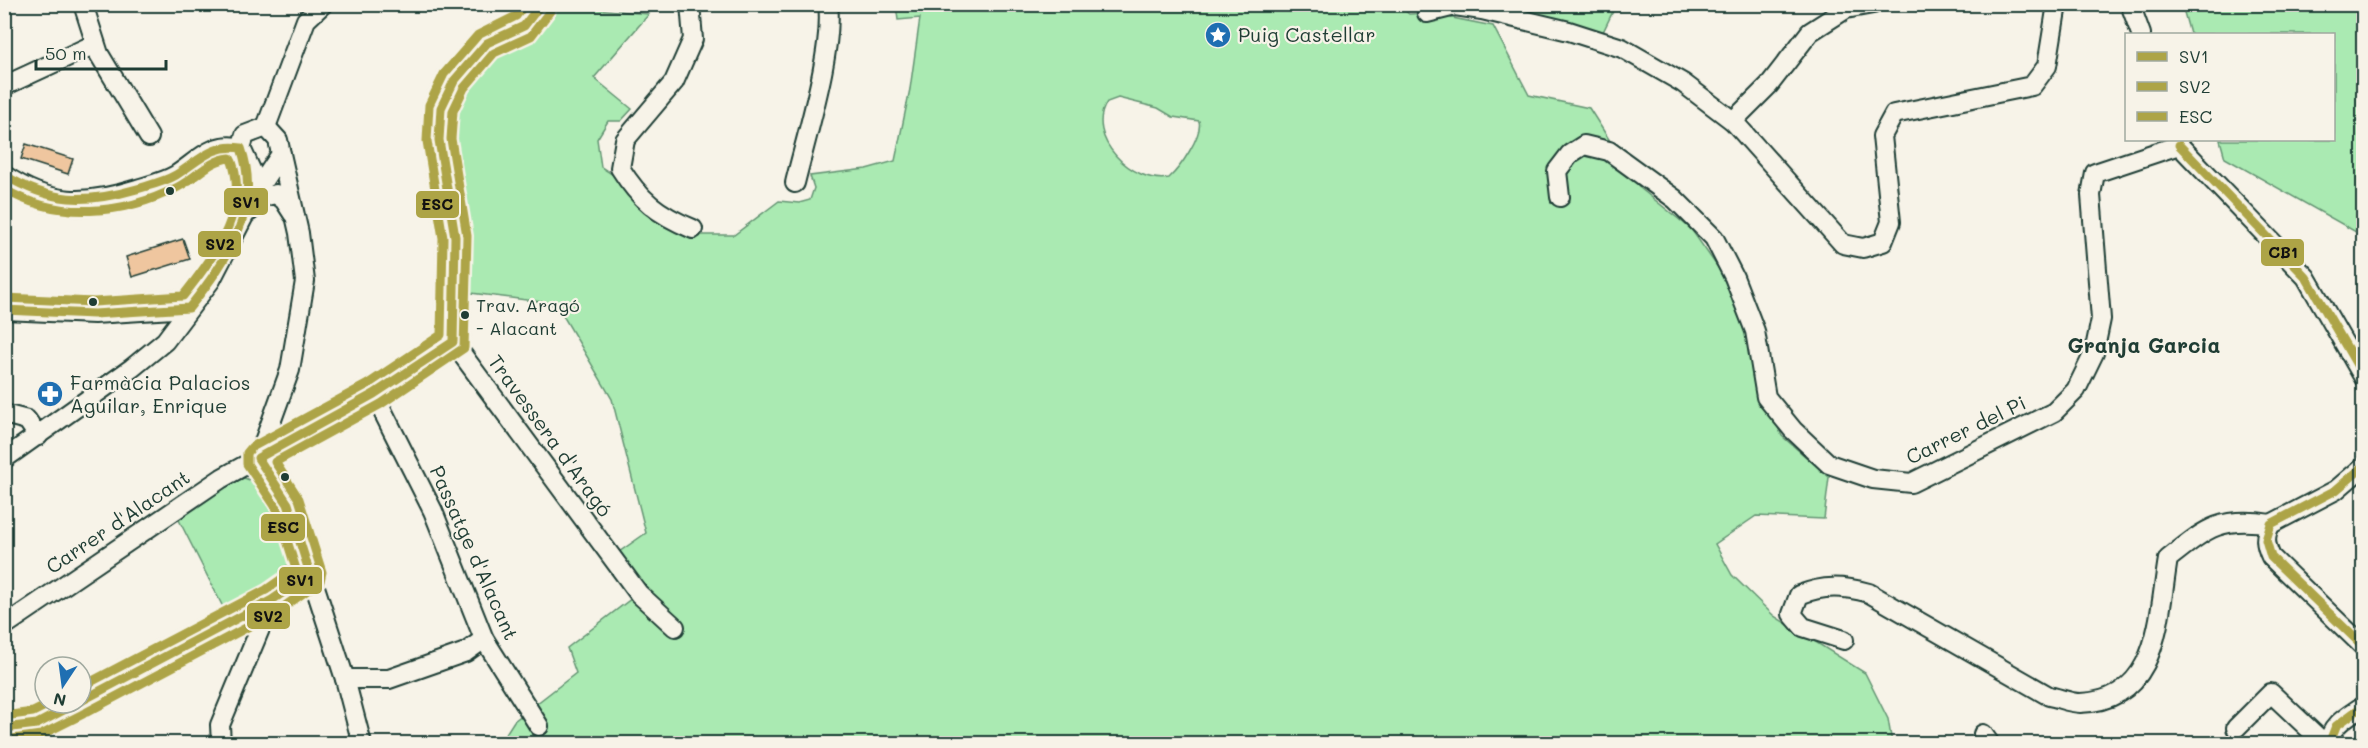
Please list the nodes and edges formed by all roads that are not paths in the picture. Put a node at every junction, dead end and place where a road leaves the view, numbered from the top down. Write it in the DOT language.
graph roads {
  1 [pos="83,4"];
  2 [pos="323,4"];
  3 [pos="541,4"];
  4 [pos="690,4"];
  5 [pos="828,4"];
  6 [pos="1873,4"];
  7 [pos="2058,4"];
  8 [pos="2130,4"];
  9 [pos="1427,13"];
  10 [pos="2141,33"];
  11 [pos="95,44"];
  12 [pos="4,86"];
  13 [pos="1733,121"];
  14 [pos="266,128"];
  15 [pos="149,137"];
  16 [pos="2178,142"];
  17 [pos="244,154"];
  18 [pos="281,154"];
  19 [pos="4,175"];
  20 [pos="795,183"];
  21 [pos="259,187"];
  22 [pos="1560,197"];
  23 [pos="245,217"];
  24 [pos="297,220"];
  25 [pos="693,229"];
  26 [pos="189,308"];
  27 [pos="4,310"];
  28 [pos="453,342"];
  29 [pos="2364,378"];
  30 [pos="374,394"];
  31 [pos="4,414"];
  32 [pos="38,436"];
  33 [pos="258,458"];
  34 [pos="4,459"];
  35 [pos="2364,466"];
  36 [pos="2271,524"];
  37 [pos="310,574"];
  38 [pos="272,600"];
  39 [pos="4,626"];
  40 [pos="675,627"];
  41 [pos="484,639"];
  42 [pos="1844,640"];
  43 [pos="2364,647"];
  44 [pos="345,679"];
  45 [pos="93,695"];
  46 [pos="2364,705"];
  47 [pos="54,715"];
  48 [pos="37,724"];
  49 [pos="540,726"];
  50 [pos="4,728"];
  51 [pos="2236,728"];
  52 [pos="4,738"];
  53 [pos="9,744"];
  54 [pos="221,744"];
  55 [pos="362,744"];
  56 [pos="2325,744"];
  57 [pos="2329,744"];
  1 -- 11 [label="street"];
  2 -- 14 [label="street"];
  3 -- 28 [label="street"];
  4 -- 25 [label="street"];
  5 -- 20 [label="street"];
  6 -- 13 [label="street"];
  7 -- 13 [label="street"];
  8 -- 10 [label="street"];
  9 -- 13 [label="street"];
  11 -- 12 [label="street"];
  11 -- 15 [label="street"];
  14 -- 17 [label="street"];
  14 -- 18 [label="street"];
  16 -- 22 [label="street, Carrer del Pi"];
  16 -- 29 [label="street"];
  17 -- 19 [label="street"];
  17 -- 21 [label="street"];
  17 -- 23 [label="street"];
  18 -- 21 [label="street"];
  18 -- 24 [label="street"];
  21 -- 23 [label="street"];
  23 -- 24 [label="street"];
  23 -- 26 [label="street"];
  24 -- 33 [label="street"];
  26 -- 27 [label="street"];
  26 -- 32 [label="street"];
  28 -- 30 [label="street, Carrer d'Alacant"];
  28 -- 40 [label="street, Travessera d'Aragó"];
  30 -- 33 [label="street, Carrer d'Alacant"];
  30 -- 41 [label="street, Passatge d'Alacant"];
  31 -- 32 [label="street"];
  32 -- 34 [label="street"];
  33 -- 37 [label="street"];
  33 -- 39 [label="street, Carrer d'Alacant"];
  35 -- 36 [label="street"];
  36 -- 42 [label="street"];
  36 -- 43 [label="street"];
  37 -- 38 [label="street"];
  37 -- 44 [label="street"];
  38 -- 45 [label="street"];
  38 -- 54 [label="street"];
  41 -- 44 [label="street"];
  41 -- 49 [label="street, Passatge d'Alacant"];
  44 -- 55 [label="street"];
  46 -- 57 [label="street"];
  47 -- 48 [label="street"];
  48 -- 50 [label="street"];
  48 -- 53 [label="street"];
  51 -- 56 [label="street"];
  52 -- 53 [label="street"];
}
